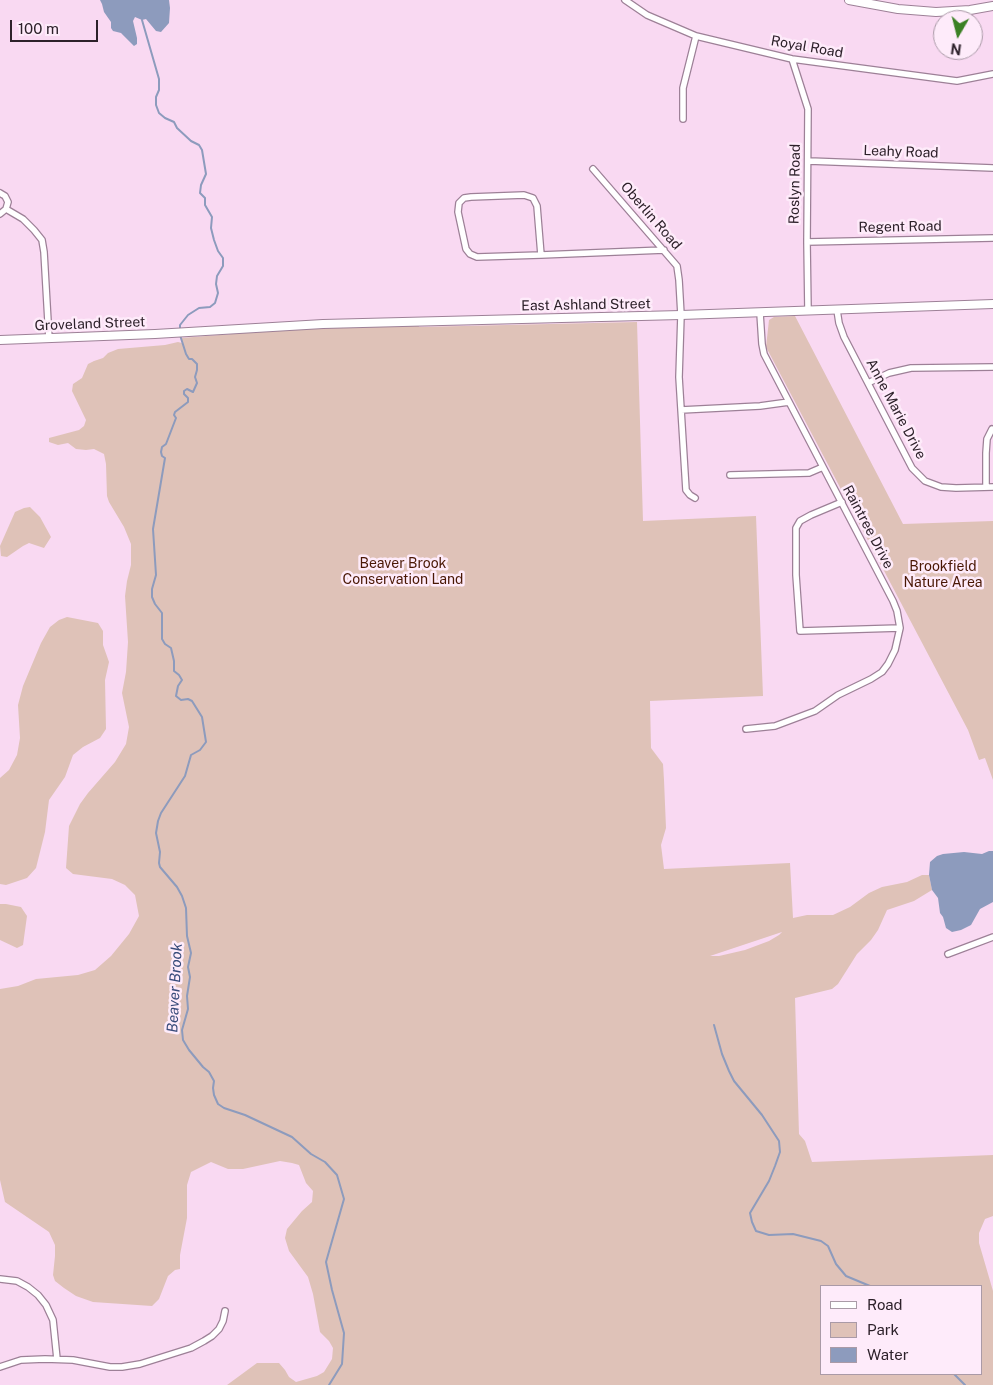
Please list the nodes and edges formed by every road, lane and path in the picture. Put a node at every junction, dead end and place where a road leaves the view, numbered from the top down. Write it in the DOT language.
graph roads {
  1 [pos="625,0"];
  2 [pos="849,0"];
  3 [pos="993,6"];
  4 [pos="696,36"];
  5 [pos="792,59"];
  6 [pos="993,74"];
  7 [pos="683,119"];
  8 [pos="809,162"];
  9 [pos="592,168"];
  10 [pos="993,168"];
  11 [pos="0,193"];
  12 [pos="6,209"];
  13 [pos="0,214"];
  14 [pos="993,238"];
  15 [pos="807,242"];
  16 [pos="664,250"];
  17 [pos="541,255"];
  18 [pos="993,304"];
  19 [pos="837,310"];
  20 [pos="808,311"];
  21 [pos="760,313"];
  22 [pos="681,315"];
  23 [pos="180,332"];
  24 [pos="50,339"];
  25 [pos="0,340"];
  26 [pos="993,367"];
  27 [pos="868,383"];
  28 [pos="790,402"];
  29 [pos="681,410"];
  30 [pos="992,429"];
  31 [pos="823,467"];
  32 [pos="730,475"];
  33 [pos="986,487"];
  34 [pos="993,487"];
  35 [pos="695,498"];
  36 [pos="842,502"];
  37 [pos="900,628"];
  38 [pos="746,729"];
  39 [pos="993,937"];
  40 [pos="948,954"];
  41 [pos="0,1279"];
  42 [pos="225,1311"];
  43 [pos="57,1360"];
  44 [pos="0,1367"];
  1 -- 4 [label="street, Royal Road"];
  2 -- 3 [label="main road"];
  4 -- 5 [label="street, Royal Road"];
  4 -- 7 [label="street"];
  5 -- 6 [label="street, Royal Road"];
  5 -- 8 [label="street, Roslyn Road"];
  8 -- 10 [label="street, Leahy Road"];
  8 -- 15 [label="street, Roslyn Road"];
  9 -- 16 [label="street, Oberlin Road"];
  11 -- 12 [label="street"];
  12 -- 13 [label="street"];
  12 -- 24 [label="street"];
  14 -- 15 [label="street, Regent Road"];
  15 -- 20 [label="street, Roslyn Road"];
  16 -- 17 [label="street"];
  16 -- 22 [label="street, Oberlin Road"];
  17 -- 17 [label="street"];
  18 -- 19 [label="main road, East Ashland Street"];
  19 -- 20 [label="main road, East Ashland Street"];
  19 -- 27 [label="street, Anne Marie Drive"];
  20 -- 21 [label="main road, East Ashland Street"];
  21 -- 22 [label="main road, East Ashland Street"];
  21 -- 28 [label="street, Raintree Drive"];
  22 -- 23 [label="main road, East Ashland Street"];
  22 -- 29 [label="street, Oberlin Road"];
  23 -- 24 [label="main road, Groveland Street"];
  24 -- 25 [label="main road, Groveland Street"];
  26 -- 27 [label="street"];
  27 -- 33 [label="street, Anne Marie Drive"];
  28 -- 29 [label="street"];
  28 -- 31 [label="street, Raintree Drive"];
  29 -- 35 [label="street, Oberlin Road"];
  30 -- 33 [label="street"];
  31 -- 32 [label="street"];
  31 -- 36 [label="street, Raintree Drive"];
  33 -- 34 [label="street, Anne Marie Drive"];
  36 -- 37 [label="street, Raintree Drive"];
  36 -- 37 [label="street"];
  37 -- 38 [label="street, Raintree Drive"];
  39 -- 40 [label="street"];
  41 -- 43 [label="street"];
  42 -- 43 [label="street"];
  43 -- 44 [label="street"];
}
